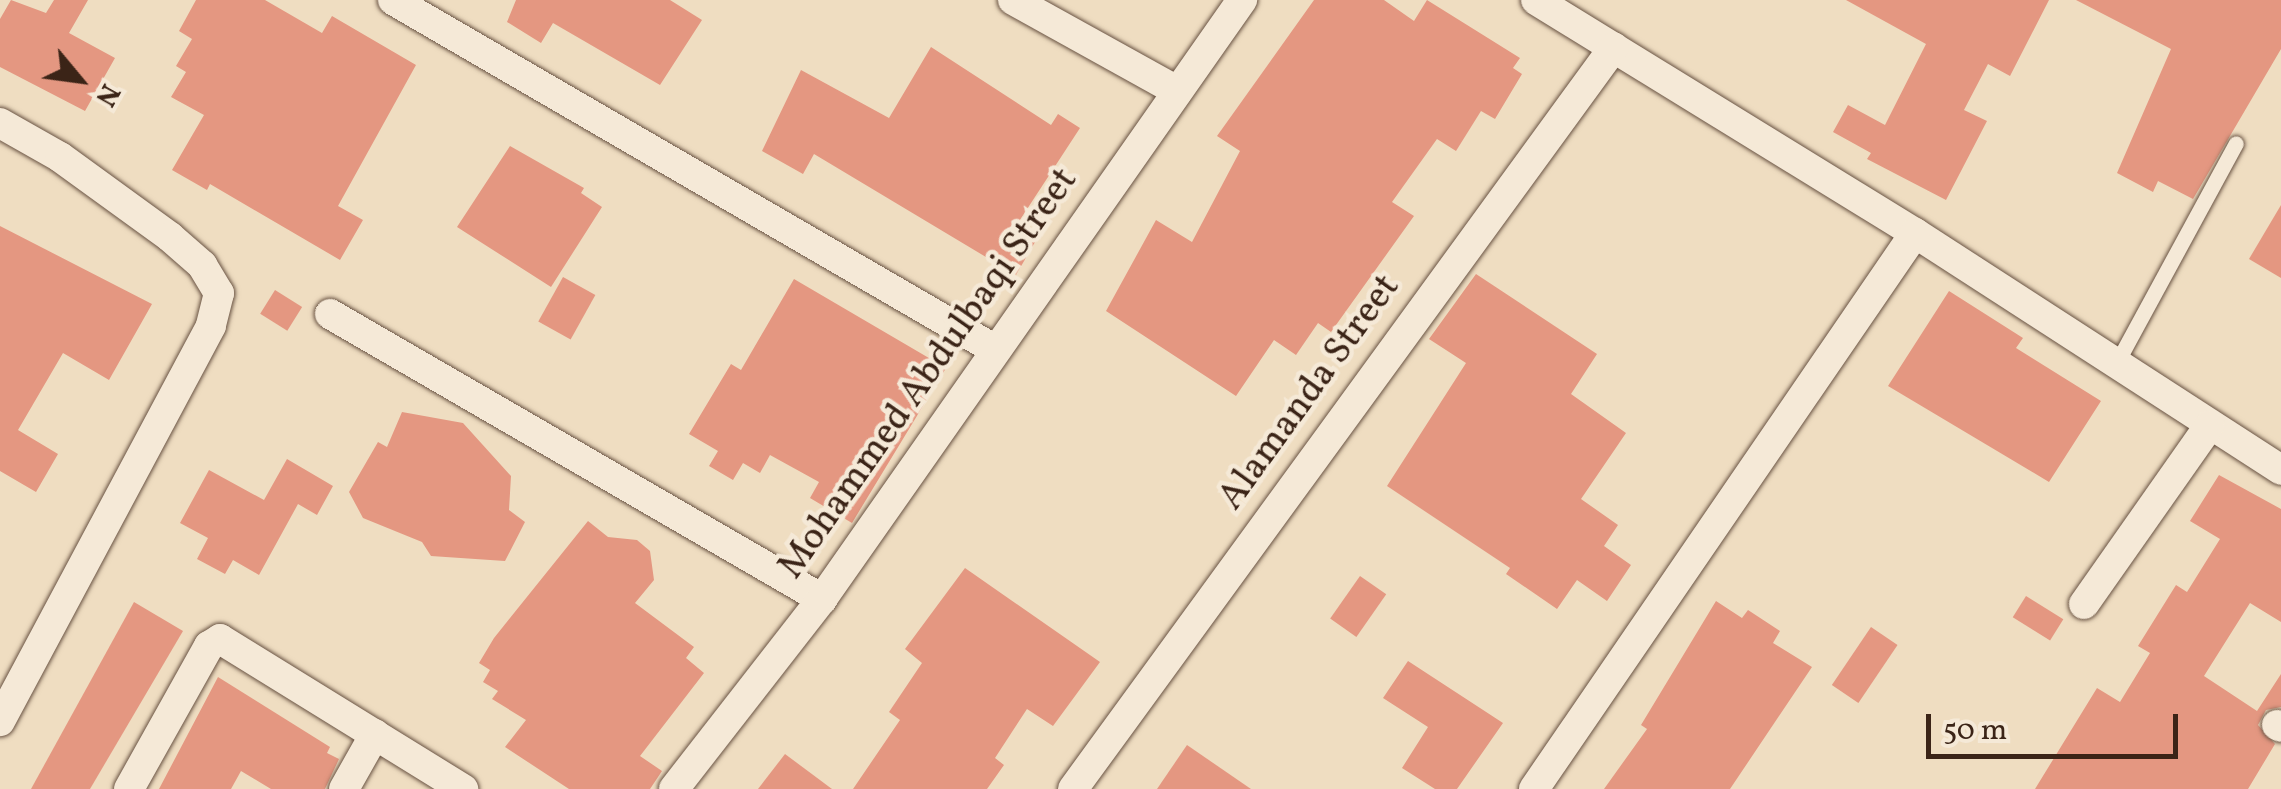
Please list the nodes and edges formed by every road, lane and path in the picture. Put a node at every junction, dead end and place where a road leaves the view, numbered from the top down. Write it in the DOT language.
graph roads {
  1 [pos="393,0"];
  2 [pos="1012,0"];
  3 [pos="1242,0"];
  4 [pos="1536,0"];
  5 [pos="1614,47"];
  6 [pos="1177,90"];
  7 [pos="0,123"];
  8 [pos="2236,143"];
  9 [pos="1915,233"];
  10 [pos="330,314"];
  11 [pos="994,349"];
  12 [pos="2116,364"];
  13 [pos="2209,426"];
  14 [pos="2281,470"];
  15 [pos="822,599"];
  16 [pos="2084,604"];
  17 [pos="0,721"];
  18 [pos="375,734"];
  19 [pos="129,789"];
  20 [pos="344,789"];
  21 [pos="463,789"];
  22 [pos="674,789"];
  23 [pos="1073,789"];
  24 [pos="1534,789"];
  1 -- 11 [label="street"];
  2 -- 6 [label="street"];
  3 -- 6 [label="street, Mohammed Abdulbaqi Street"];
  4 -- 5 [label="street"];
  5 -- 9 [label="street"];
  5 -- 23 [label="street, Alamanda Street"];
  6 -- 11 [label="street, Mohammed Abdulbaqi Street"];
  7 -- 17 [label="street"];
  8 -- 12 [label="lane"];
  9 -- 12 [label="street"];
  9 -- 24 [label="street"];
  10 -- 15 [label="street"];
  11 -- 15 [label="street, Mohammed Abdulbaqi Street"];
  12 -- 13 [label="street"];
  13 -- 14 [label="street"];
  13 -- 16 [label="street"];
  15 -- 22 [label="street, Mohammed Abdulbaqi Street"];
  18 -- 19 [label="street"];
  18 -- 20 [label="street"];
  18 -- 21 [label="street"];
}
